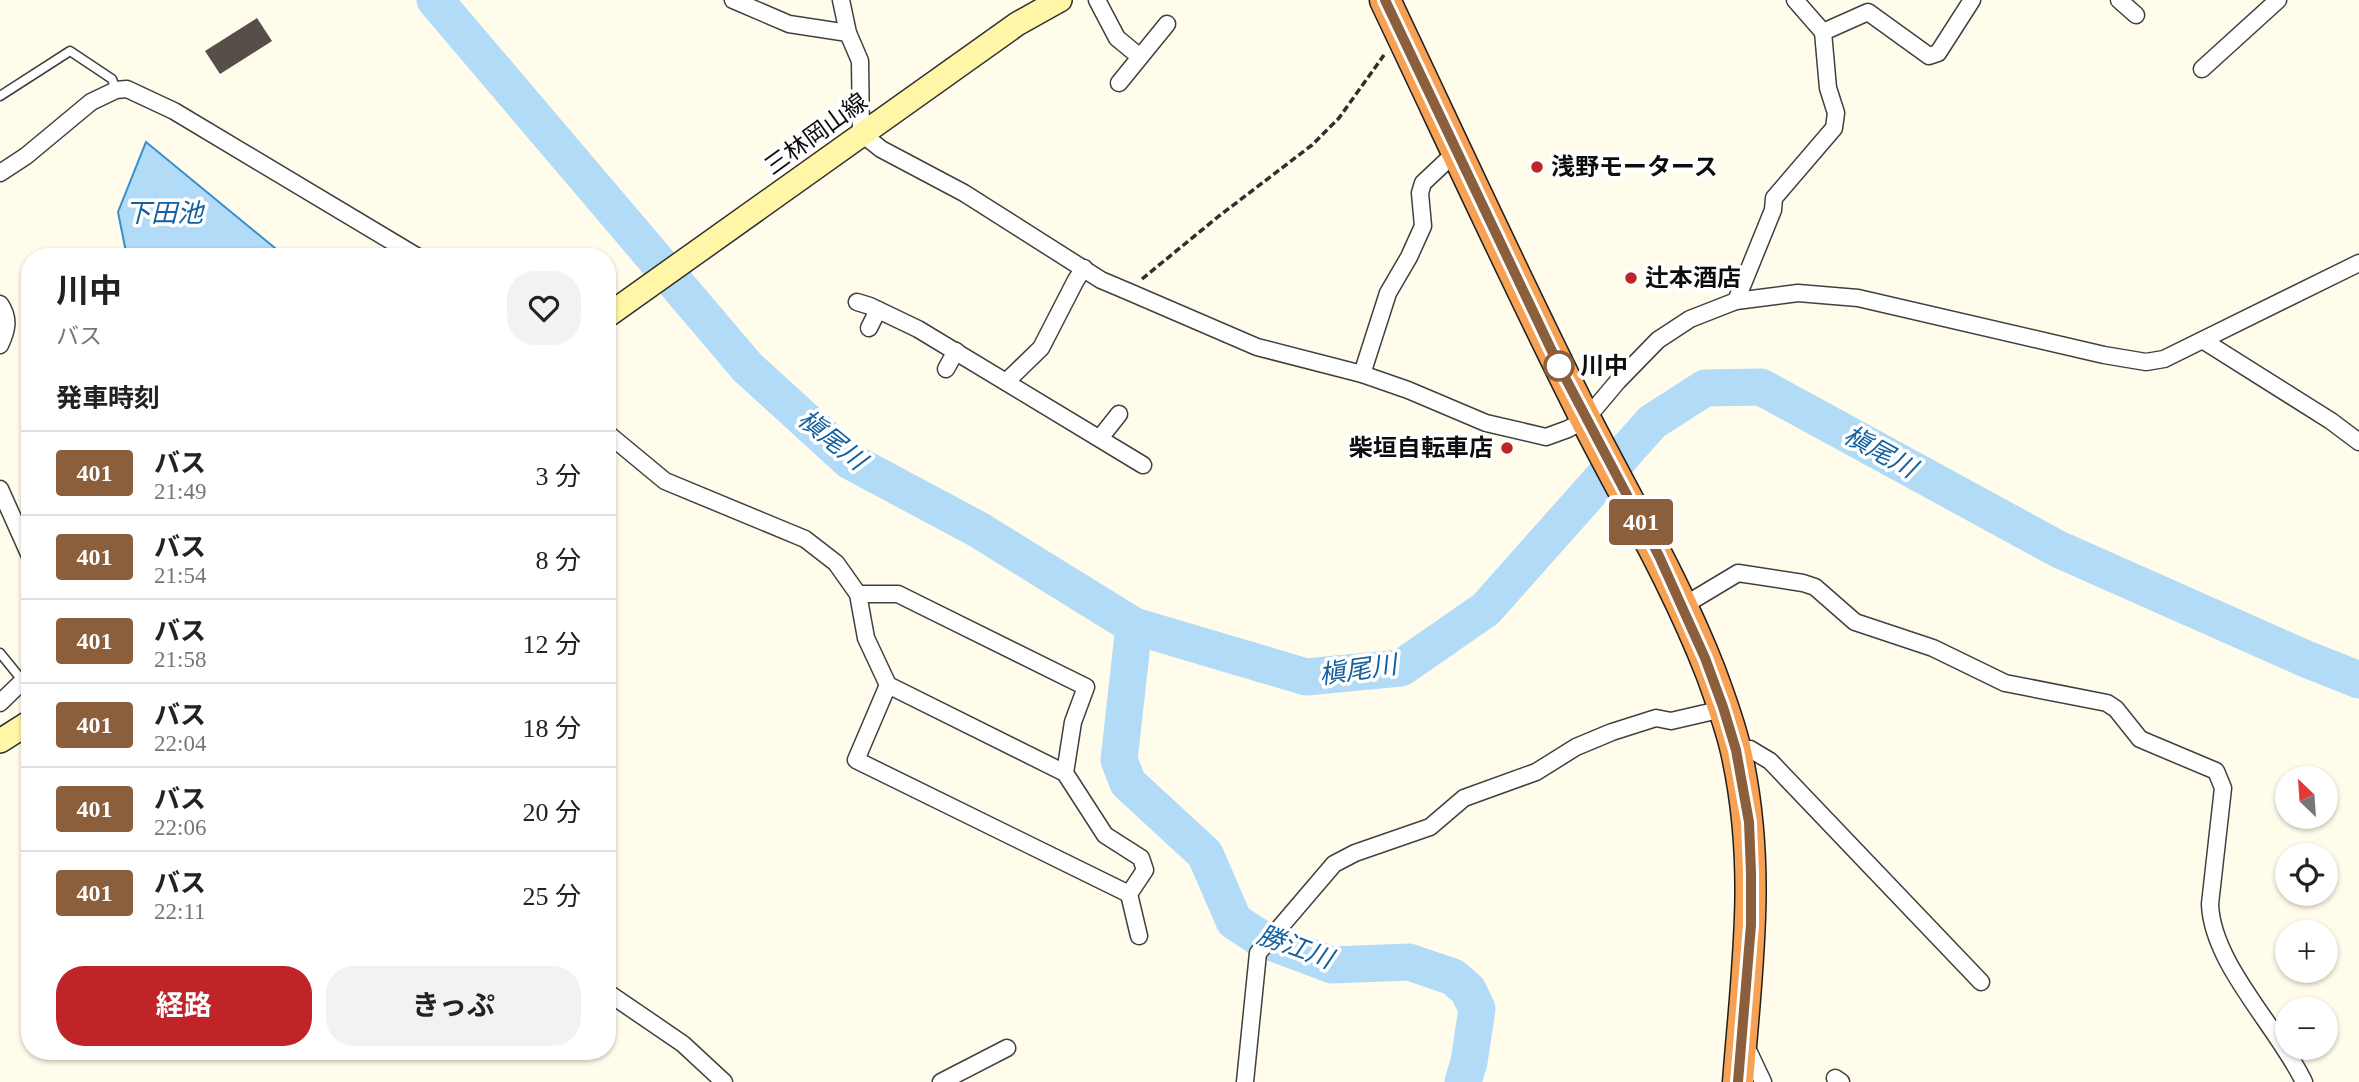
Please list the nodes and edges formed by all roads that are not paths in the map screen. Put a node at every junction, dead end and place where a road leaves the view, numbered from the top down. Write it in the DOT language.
graph roads {
  1 [pos="733,0"];
  2 [pos="841,0"];
  3 [pos="1060,0"];
  4 [pos="1097,0"];
  5 [pos="1385,0"];
  6 [pos="1795,0"];
  7 [pos="1972,0"];
  8 [pos="2119,0"];
  9 [pos="2278,0"];
  10 [pos="2136,15"];
  11 [pos="1167,24"];
  12 [pos="1823,32"];
  13 [pos="848,33"];
  14 [pos="1140,57"];
  15 [pos="2202,69"];
  16 [pos="1119,83"];
  17 [pos="116,90"];
  18 [pos="0,96"];
  19 [pos="861,133"];
  20 [pos="1457,151"];
  21 [pos="0,173"];
  22 [pos="403,248"];
  23 [pos="2359,263"];
  24 [pos="1084,268"];
  25 [pos="1737,301"];
  26 [pos="857,302"];
  27 [pos="0,304"];
  28 [pos="616,310"];
  29 [pos="878,310"];
  30 [pos="869,328"];
  31 [pos="2204,341"];
  32 [pos="0,345"];
  33 [pos="956,352"];
  34 [pos="946,369"];
  35 [pos="1362,374"];
  36 [pos="1006,382"];
  37 [pos="1119,414"];
  38 [pos="1591,430"];
  39 [pos="1100,438"];
  40 [pos="616,440"];
  41 [pos="2359,442"];
  42 [pos="1143,465"];
  43 [pos="0,491"];
  44 [pos="21,536"];
  45 [pos="858,594"];
  46 [pos="1682,606"];
  47 [pos="0,653"];
  48 [pos="21,672"];
  49 [pos="21,682"];
  50 [pos="888,685"];
  51 [pos="0,703"];
  52 [pos="1723,707"];
  53 [pos="21,728"];
  54 [pos="0,741"];
  55 [pos="1736,750"];
  56 [pos="1065,774"];
  57 [pos="1129,894"];
  58 [pos="1139,936"];
  59 [pos="1980,982"];
  60 [pos="616,998"];
  61 [pos="1741,1038"];
  62 [pos="1007,1048"];
  63 [pos="968,1076"];
  64 [pos="724,1082"];
  65 [pos="941,1082"];
  66 [pos="1245,1082"];
  67 [pos="1738,1082"];
  68 [pos="1763,1082"];
  69 [pos="2304,1082"];
  1 -- 13 [label="street"];
  2 -- 13 [label="street"];
  3 -- 19 [label="main road, 三林岡山線"];
  4 -- 14 [label="street"];
  5 -- 20 [label="highway"];
  6 -- 12 [label="street"];
  7 -- 12 [label="street"];
  8 -- 10 [label="street"];
  9 -- 15 [label="street"];
  11 -- 14 [label="street"];
  12 -- 25 [label="street"];
  13 -- 19 [label="street"];
  14 -- 16 [label="street"];
  17 -- 18 [label="lane"];
  17 -- 21 [label="street"];
  17 -- 22 [label="street"];
  19 -- 24 [label="street"];
  19 -- 28 [label="main road, 三林岡山線"];
  20 -- 35 [label="street"];
  20 -- 38 [label="highway"];
  23 -- 31 [label="street"];
  24 -- 35 [label="street"];
  24 -- 36 [label="street"];
  25 -- 31 [label="street"];
  25 -- 38 [label="street"];
  26 -- 29 [label="street"];
  27 -- 32 [label="street"];
  29 -- 30 [label="street"];
  29 -- 33 [label="street"];
  31 -- 41 [label="street"];
  33 -- 34 [label="street"];
  33 -- 36 [label="street"];
  35 -- 38 [label="street"];
  36 -- 39 [label="street"];
  37 -- 39 [label="street"];
  38 -- 46 [label="highway"];
  39 -- 42 [label="street"];
  40 -- 45 [label="street"];
  43 -- 44 [label="street"];
  45 -- 50 [label="street"];
  45 -- 56 [label="street"];
  46 -- 52 [label="highway"];
  46 -- 69 [label="street"];
  47 -- 48 [label="lane"];
  49 -- 51 [label="street"];
  50 -- 56 [label="street"];
  50 -- 57 [label="street"];
  52 -- 55 [label="highway"];
  52 -- 66 [label="street"];
  53 -- 54 [label="main road"];
  55 -- 59 [label="street"];
  55 -- 61 [label="highway"];
  56 -- 57 [label="street"];
  57 -- 58 [label="street"];
  60 -- 64 [label="street"];
  61 -- 67 [label="highway"];
  61 -- 68 [label="street"];
  62 -- 63 [label="street"];
  63 -- 65 [label="street"];
}
